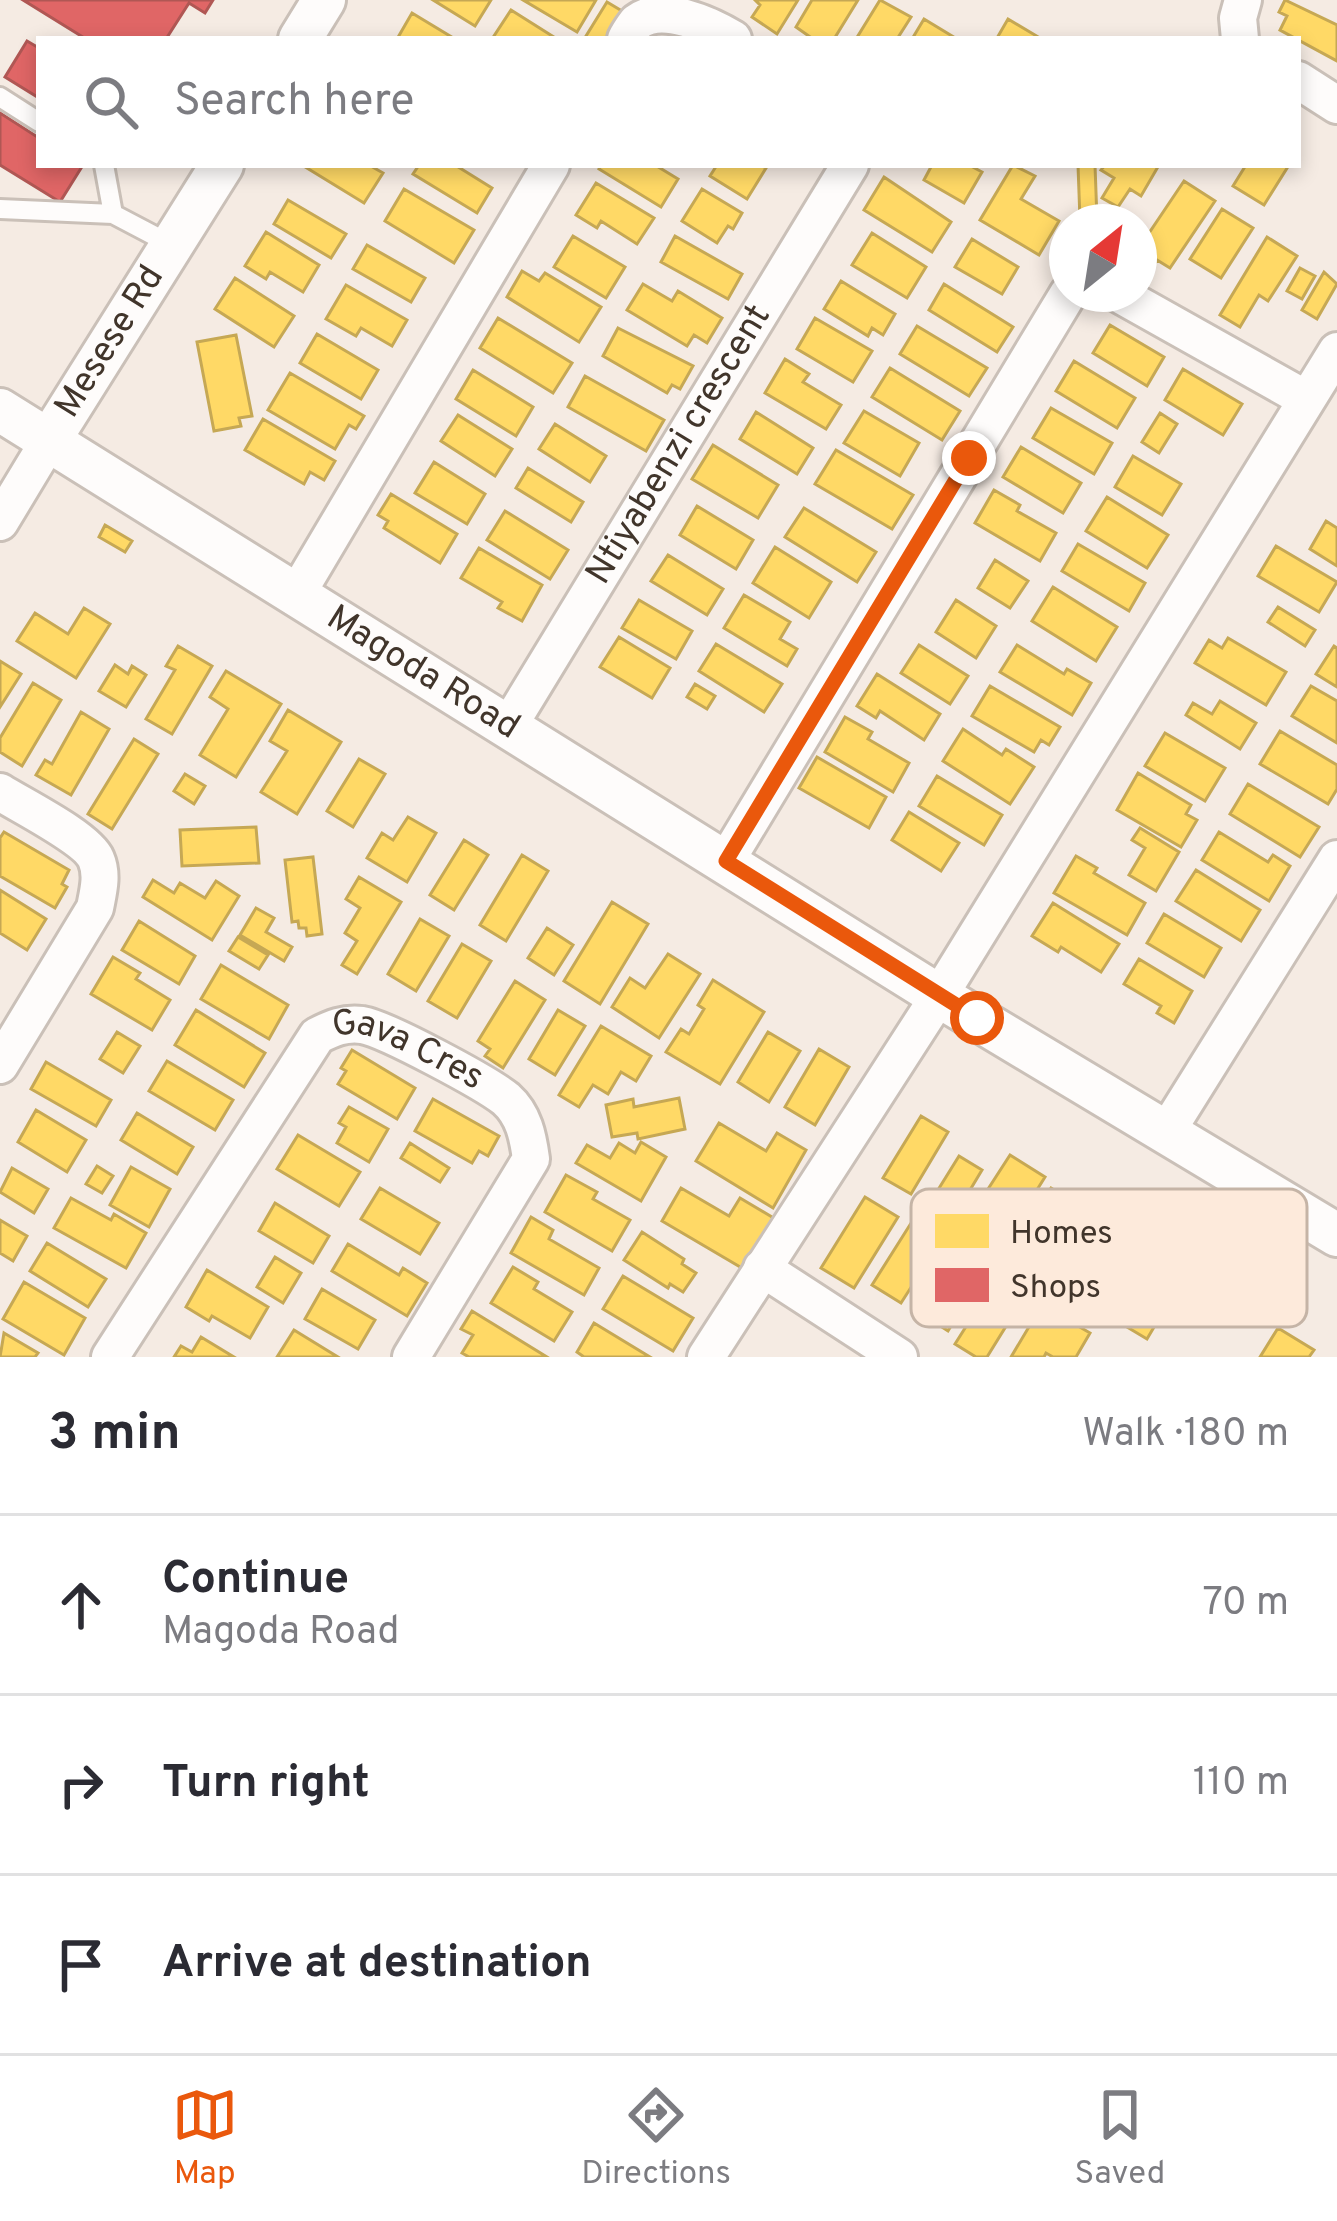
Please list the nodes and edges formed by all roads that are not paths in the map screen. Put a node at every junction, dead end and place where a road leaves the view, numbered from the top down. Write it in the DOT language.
graph roads {
  1 [pos="324,0"];
  2 [pos="1243,0"];
  3 [pos="302,36"];
  4 [pos="628,36"];
  5 [pos="727,36"];
  6 [pos="1240,36"];
  7 [pos="1301,82"];
  8 [pos="0,98"];
  9 [pos="1337,105"];
  10 [pos="36,120"];
  11 [pos="105,168"];
  12 [pos="220,168"];
  13 [pos="549,168"];
  14 [pos="848,168"];
  15 [pos="0,208"];
  16 [pos="113,214"];
  17 [pos="172,245"];
  18 [pos="1057,312"];
  19 [pos="1151,312"];
  20 [pos="1337,351"];
  21 [pos="1306,399"];
  22 [pos="0,410"];
  23 [pos="50,439"];
  24 [pos="0,522"];
  25 [pos="295,597"];
  26 [pos="508,727"];
  27 [pos="0,792"];
  28 [pos="1337,859"];
  29 [pos="726,861"];
  30 [pos="939,996"];
  31 [pos="0,1065"];
  32 [pos="1167,1131"];
  33 [pos="1262,1189"];
  34 [pos="1307,1217"];
  35 [pos="1337,1235"];
  36 [pos="762,1268"];
  37 [pos="110,1357"];
  38 [pos="411,1357"];
  39 [pos="706,1357"];
  40 [pos="899,1357"];
  1 -- 3 [label="street"];
  2 -- 6 [label="street"];
  4 -- 5 [label="street"];
  7 -- 9 [label="street"];
  8 -- 10 [label="lane"];
  11 -- 16 [label="lane"];
  12 -- 17 [label="street, Mesese Rd"];
  13 -- 25 [label="street"];
  14 -- 26 [label="street, Ntiyabenzi crescent"];
  15 -- 16 [label="lane"];
  16 -- 17 [label="lane"];
  17 -- 23 [label="street, Mesese Rd"];
  18 -- 29 [label="street"];
  19 -- 21 [label="street"];
  20 -- 21 [label="street"];
  21 -- 30 [label="street"];
  22 -- 23 [label="street, Magoda Road"];
  23 -- 24 [label="street, Mesese Rd"];
  23 -- 25 [label="street, Magoda Road"];
  25 -- 26 [label="street, Magoda Road"];
  26 -- 29 [label="street, Magoda Road"];
  27 -- 31 [label="street"];
  28 -- 32 [label="street"];
  29 -- 30 [label="street, Magoda Road"];
  30 -- 32 [label="street, Magoda Road"];
  30 -- 36 [label="street"];
  32 -- 33 [label="street, Magoda Road"];
  34 -- 35 [label="street, Magoda Road"];
  36 -- 39 [label="street"];
  36 -- 40 [label="street"];
  37 -- 38 [label="street, Gava Cres"];
}
